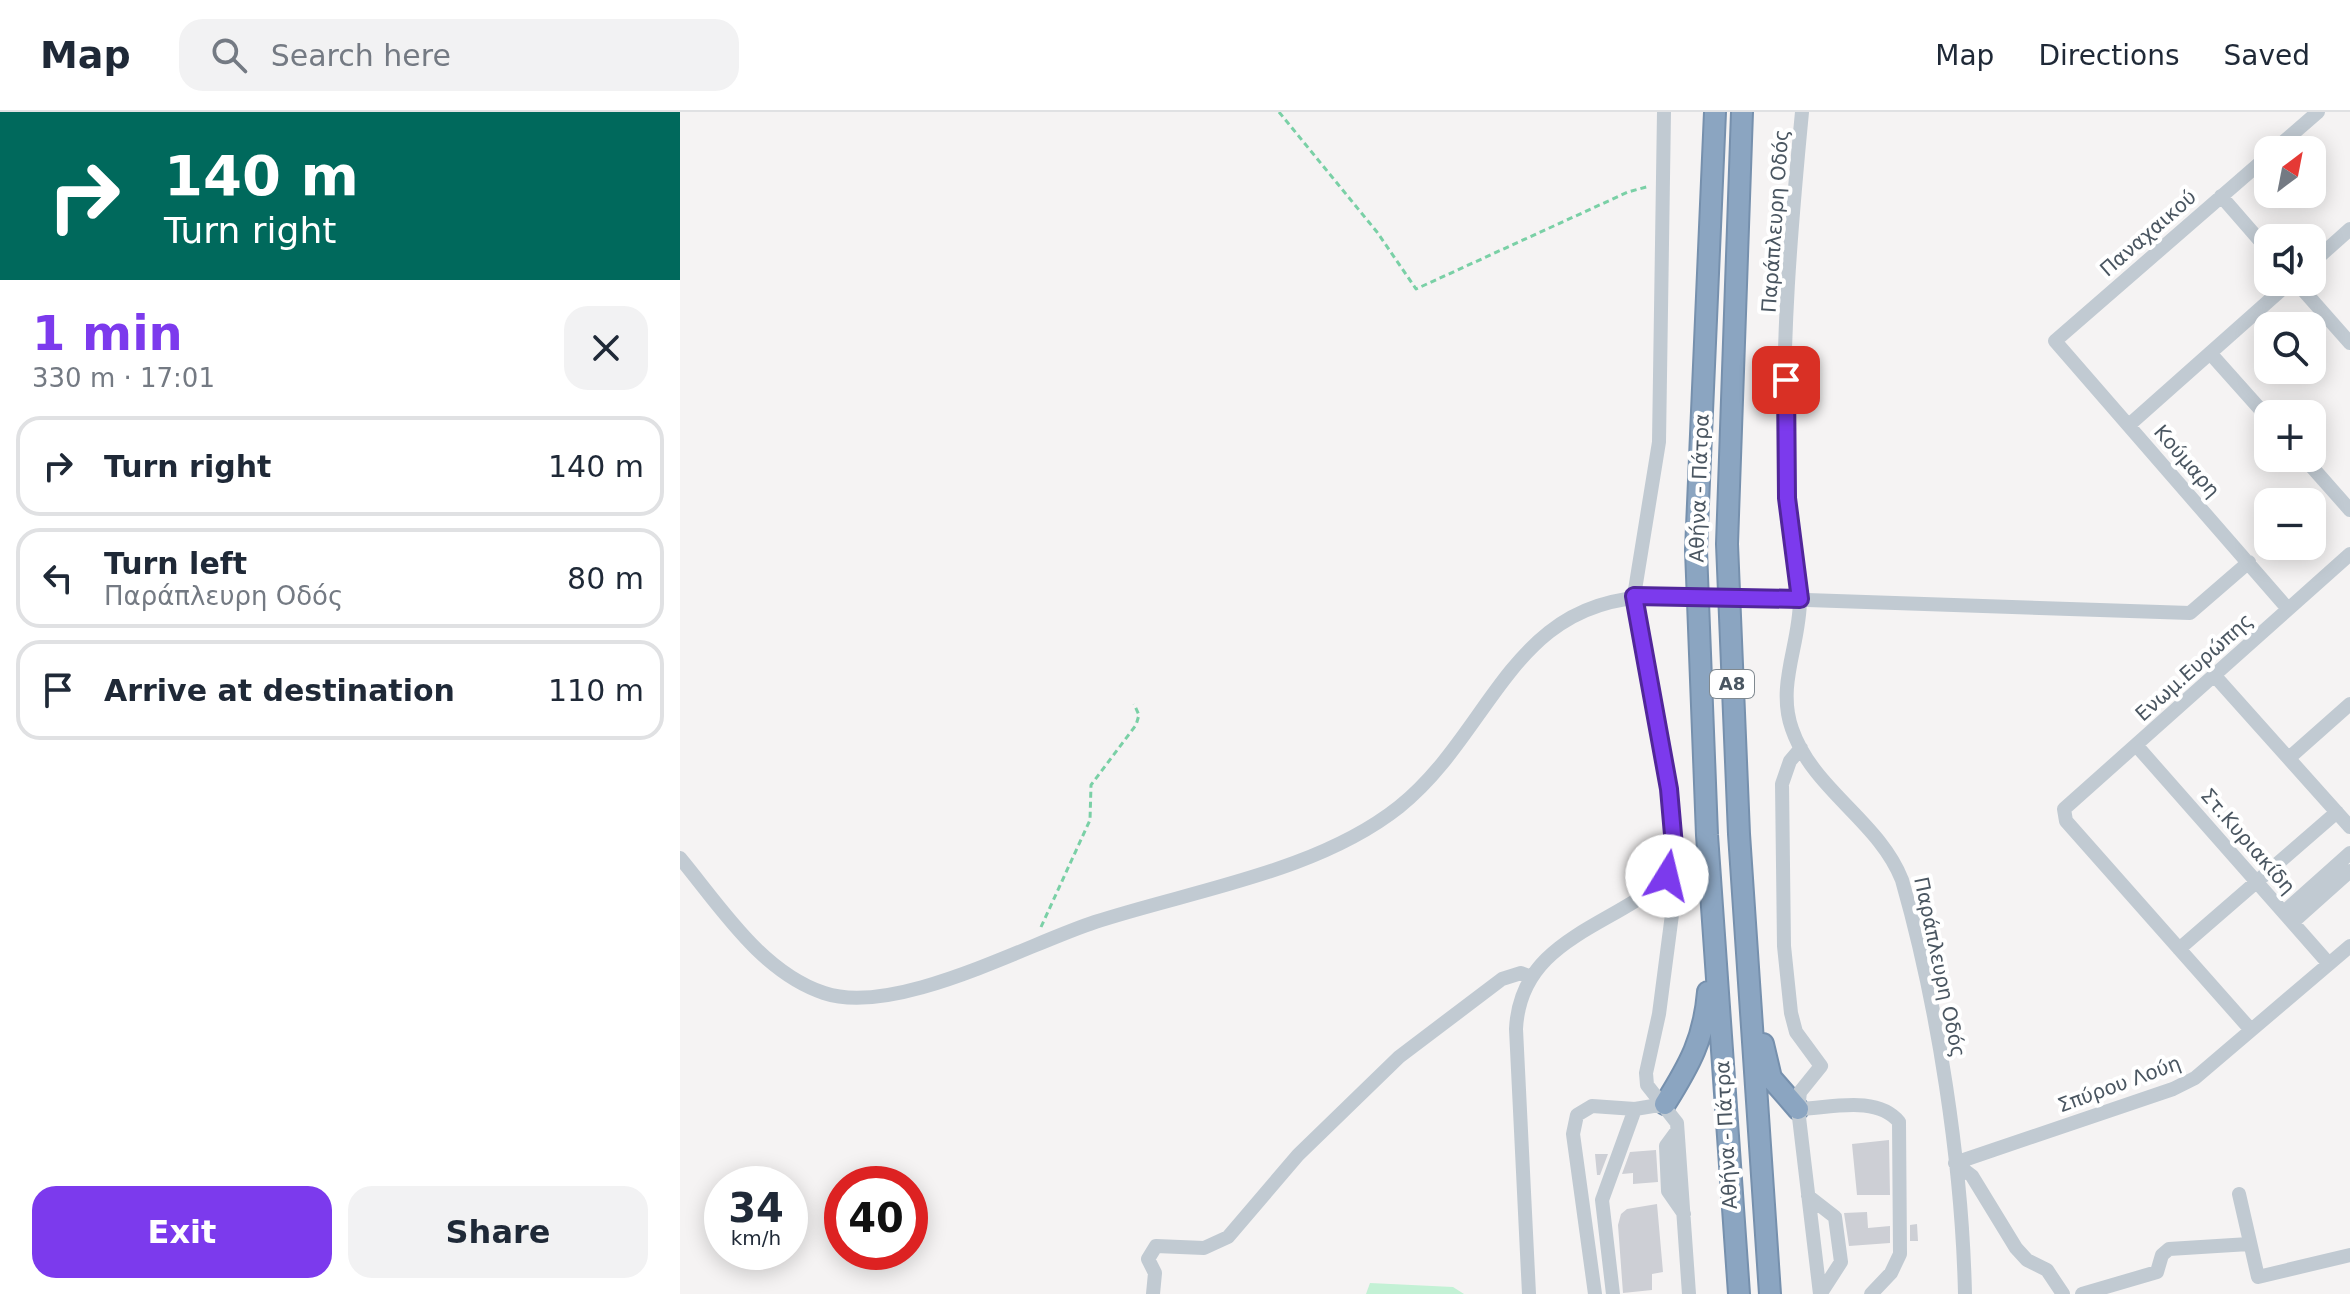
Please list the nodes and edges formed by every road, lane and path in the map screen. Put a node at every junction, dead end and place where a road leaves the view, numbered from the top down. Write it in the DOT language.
graph roads {
  1 [pos="1279,112"];
  2 [pos="1664,112"];
  3 [pos="1715,112"];
  4 [pos="1742,112"];
  5 [pos="1802,112"];
  6 [pos="2318,112"];
  7 [pos="2290,136"];
  8 [pos="2254,168"];
  9 [pos="1661,183"];
  10 [pos="2221,196"];
  11 [pos="2350,229"];
  12 [pos="2254,234"];
  13 [pos="2326,250"];
  14 [pos="2274,296"];
  15 [pos="2308,296"];
  16 [pos="2350,317"];
  17 [pos="2337,328"];
  18 [pos="2055,341"];
  19 [pos="2350,343"];
  20 [pos="2210,353"];
  21 [pos="2254,402"];
  22 [pos="2129,425"];
  23 [pos="2316,472"];
  24 [pos="2350,510"];
  25 [pos="2350,554"];
  26 [pos="2249,562"];
  27 [pos="1634,596"];
  28 [pos="1800,599"];
  29 [pos="2288,609"];
  30 [pos="2214,675"];
  31 [pos="1134,704"];
  32 [pos="2350,704"];
  33 [pos="2136,745"];
  34 [pos="1801,748"];
  35 [pos="2289,758"];
  36 [pos="2337,812"];
  37 [pos="2350,827"];
  38 [pos="2350,853"];
  39 [pos="680,858"];
  40 [pos="2350,871"];
  41 [pos="1667,876"];
  42 [pos="2257,881"];
  43 [pos="2288,917"];
  44 [pos="1713,932"];
  45 [pos="1745,932"];
  46 [pos="1032,945"];
  47 [pos="2350,946"];
  48 [pos="2179,949"];
  49 [pos="2329,964"];
  50 [pos="1529,976"];
  51 [pos="2251,1030"];
  52 [pos="1665,1104"];
  53 [pos="1635,1109"];
  54 [pos="1798,1109"];
  55 [pos="1955,1163"];
  56 [pos="2239,1194"];
  57 [pos="1808,1196"];
  58 [pos="2249,1244"];
  59 [pos="2350,1255"];
  60 [pos="1153,1294"];
  61 [pos="1529,1294"];
  62 [pos="1595,1294"];
  63 [pos="1613,1294"];
  64 [pos="1689,1294"];
  65 [pos="1739,1294"];
  66 [pos="1770,1294"];
  67 [pos="1820,1294"];
  68 [pos="1871,1294"];
  69 [pos="1965,1294"];
  70 [pos="2063,1294"];
  71 [pos="2082,1294"];
  1 -- 9 [label="path"];
  2 -- 9 [label="street"];
  3 -- 44 [label="highway, Αθήνα - Πάτρα / Α8"];
  4 -- 45 [label="highway, Αθήνα - Πάτρα / Α8"];
  5 -- 28 [label="street, Παράπλευρη Οδός"];
  6 -- 7 [label="street"];
  8 -- 10 [label="street, Παναχαικού"];
  9 -- 27 [label="street"];
  10 -- 12 [label="street"];
  10 -- 18 [label="street, Παναχαικού"];
  11 -- 13 [label="street"];
  14 -- 20 [label="street"];
  15 -- 17 [label="street"];
  16 -- 17 [label="street"];
  17 -- 19 [label="street"];
  18 -- 22 [label="street, Κούμαρη"];
  20 -- 21 [label="street"];
  20 -- 22 [label="street"];
  22 -- 26 [label="street, Κούμαρη"];
  23 -- 24 [label="street"];
  25 -- 29 [label="street, Ενωμ.Ευρώπης"];
  26 -- 28 [label="street"];
  26 -- 29 [label="street, Κούμαρη"];
  27 -- 28 [label="street, bridge"];
  27 -- 41 [label="street"];
  27 -- 46 [label="street"];
  28 -- 34 [label="street, Παράπλευρη Οδός"];
  29 -- 30 [label="street, Ενωμ.Ευρώπης"];
  30 -- 33 [label="street, Ενωμ.Ευρώπης"];
  30 -- 35 [label="street"];
  31 -- 46 [label="path"];
  32 -- 35 [label="street"];
  33 -- 42 [label="street, Στ.Κυριακίδη"];
  33 -- 48 [label="street, Ενωμ.Ευρώπης"];
  34 -- 54 [label="street"];
  34 -- 55 [label="street, Παράπλευρη Οδός"];
  35 -- 36 [label="street"];
  36 -- 37 [label="street"];
  36 -- 42 [label="street"];
  38 -- 43 [label="street"];
  39 -- 46 [label="street"];
  40 -- 43 [label="street"];
  41 -- 50 [label="street"];
  41 -- 52 [label="street"];
  42 -- 43 [label="street, Στ.Κυριακίδη"];
  42 -- 48 [label="street"];
  43 -- 49 [label="street, Στ.Κυριακίδη"];
  44 -- 52 [label="highway"];
  44 -- 65 [label="highway, Αθήνα - Πάτρα / Α8"];
  45 -- 54 [label="highway"];
  45 -- 66 [label="highway, Αθήνα - Πάτρα / Α8"];
  47 -- 49 [label="street, Σπύρου Λούη"];
  48 -- 51 [label="street"];
  49 -- 51 [label="street, Σπύρου Λούη"];
  50 -- 60 [label="street"];
  50 -- 61 [label="street"];
  51 -- 55 [label="street, Σπύρου Λούη"];
  52 -- 53 [label="street"];
  52 -- 64 [label="street"];
  53 -- 62 [label="street"];
  53 -- 63 [label="street"];
  54 -- 57 [label="street"];
  54 -- 68 [label="street"];
  55 -- 69 [label="street, Παράπλευρη Οδός"];
  55 -- 70 [label="street"];
  56 -- 58 [label="street"];
  57 -- 67 [label="street"];
  57 -- 67 [label="street"];
  58 -- 59 [label="street"];
  58 -- 71 [label="street"];
}
